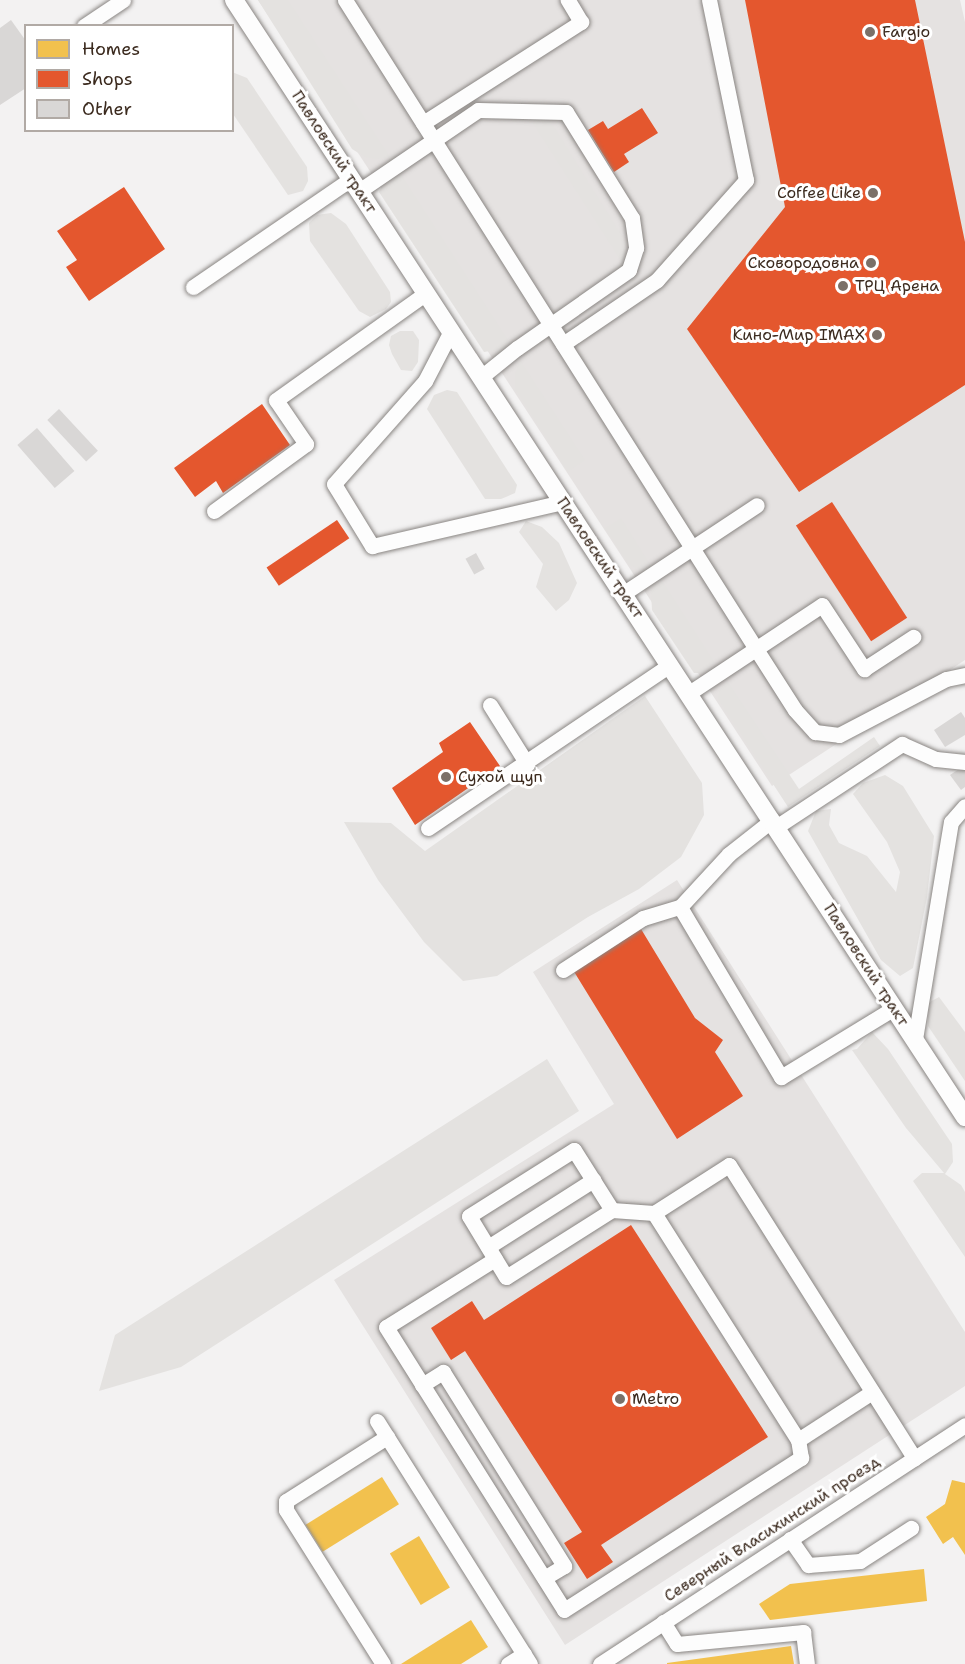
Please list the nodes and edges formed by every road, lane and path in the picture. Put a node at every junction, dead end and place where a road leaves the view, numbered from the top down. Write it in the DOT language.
graph roads {
  1 [pos="123,0"];
  2 [pos="234,0"];
  3 [pos="345,0"];
  4 [pos="568,0"];
  5 [pos="709,0"];
  6 [pos="87,24"];
  7 [pos="423,123"];
  8 [pos="434,140"];
  9 [pos="355,185"];
  10 [pos="193,287"];
  11 [pos="426,293"];
  12 [pos="551,325"];
  13 [pos="451,331"];
  14 [pos="563,344"];
  15 [pos="481,377"];
  16 [pos="563,502"];
  17 [pos="757,505"];
  18 [pos="214,511"];
  19 [pos="692,548"];
  20 [pos="624,593"];
  21 [pos="913,637"];
  22 [pos="756,649"];
  23 [pos="670,665"];
  24 [pos="965,675"];
  25 [pos="689,693"];
  26 [pos="490,705"];
  27 [pos="965,762"];
  28 [pos="527,764"];
  29 [pos="965,806"];
  30 [pos="774,824"];
  31 [pos="428,828"];
  32 [pos="680,907"];
  33 [pos="563,970"];
  34 [pos="894,1008"];
  35 [pos="915,1039"];
  36 [pos="965,1117"];
  37 [pos="593,1180"];
  38 [pos="612,1210"];
  39 [pos="654,1213"];
  40 [pos="491,1253"];
  41 [pos="422,1384"];
  42 [pos="872,1392"];
  43 [pos="378,1421"];
  44 [pos="965,1425"];
  45 [pos="387,1437"];
  46 [pos="798,1440"];
  47 [pos="914,1458"];
  48 [pos="911,1528"];
  49 [pos="790,1539"];
  50 [pos="544,1578"];
  51 [pos="663,1622"];
  52 [pos="527,1659"];
  53 [pos="383,1664"];
  54 [pos="508,1664"];
  55 [pos="600,1664"];
  56 [pos="807,1664"];
  1 -- 6 [label="street"];
  2 -- 9 [label="main road, Павловский тракт"];
  3 -- 7 [label="street"];
  4 -- 7 [label="street"];
  5 -- 14 [label="street"];
  7 -- 8 [label="street"];
  8 -- 9 [label="street"];
  8 -- 12 [label="street"];
  8 -- 12 [label="street"];
  9 -- 10 [label="street"];
  9 -- 11 [label="main road, Павловский тракт"];
  11 -- 13 [label="main road, Павловский тракт"];
  11 -- 18 [label="street"];
  12 -- 14 [label="street"];
  12 -- 15 [label="street"];
  13 -- 15 [label="main road, Павловский тракт"];
  13 -- 16 [label="street"];
  14 -- 19 [label="street"];
  15 -- 16 [label="main road, Павловский тракт"];
  16 -- 20 [label="main road, Павловский тракт"];
  17 -- 19 [label="street"];
  19 -- 20 [label="street"];
  19 -- 22 [label="street"];
  20 -- 23 [label="main road, Павловский тракт"];
  21 -- 22 [label="street"];
  22 -- 24 [label="street"];
  22 -- 25 [label="street"];
  23 -- 25 [label="main road, Павловский тракт"];
  23 -- 28 [label="street"];
  25 -- 30 [label="main road, Павловский тракт"];
  26 -- 28 [label="street"];
  27 -- 30 [label="street"];
  28 -- 31 [label="street"];
  29 -- 35 [label="street"];
  30 -- 32 [label="street"];
  30 -- 34 [label="main road, Павловский тракт"];
  32 -- 33 [label="street"];
  32 -- 34 [label="street"];
  34 -- 35 [label="main road, Павловский тракт"];
  35 -- 36 [label="main road, Павловский тракт"];
  37 -- 38 [label="street"];
  37 -- 40 [label="street"];
  37 -- 40 [label="street"];
  38 -- 39 [label="street"];
  38 -- 40 [label="street"];
  39 -- 42 [label="street"];
  39 -- 46 [label="street"];
  40 -- 41 [label="street"];
  41 -- 50 [label="street"];
  41 -- 50 [label="street"];
  42 -- 46 [label="street"];
  42 -- 47 [label="street"];
  43 -- 45 [label="street"];
  44 -- 47 [label="street, Северный Власихинский проезд"];
  45 -- 52 [label="street"];
  45 -- 53 [label="street"];
  46 -- 50 [label="street"];
  47 -- 49 [label="street, Северный Власихинский проезд"];
  48 -- 49 [label="street"];
  49 -- 51 [label="street, Северный Власихинский проезд"];
  51 -- 55 [label="street, Северный Власихинский проезд"];
  51 -- 56 [label="street"];
  52 -- 54 [label="street"];
}
